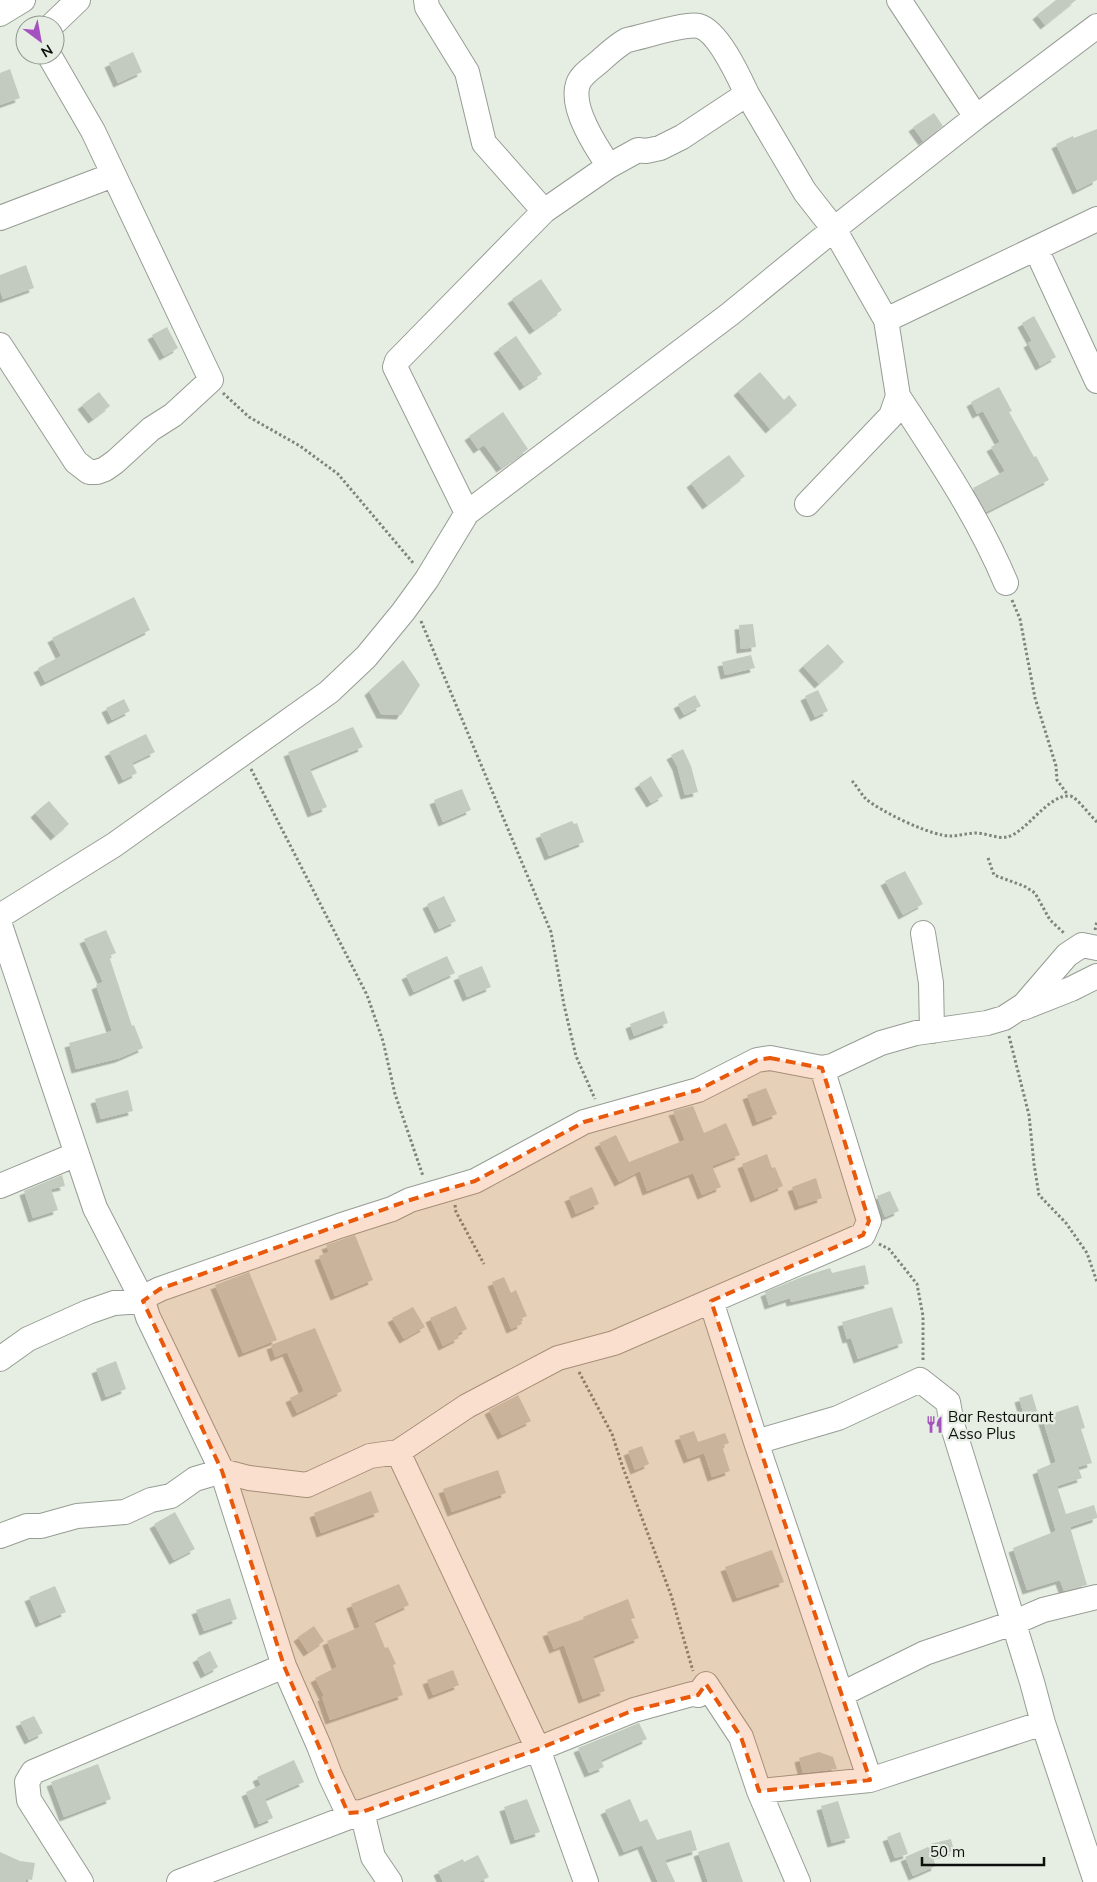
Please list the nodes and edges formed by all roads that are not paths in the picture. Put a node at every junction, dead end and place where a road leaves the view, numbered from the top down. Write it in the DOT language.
graph roads {
  1 [pos="23,0"];
  2 [pos="78,0"];
  3 [pos="426,0"];
  4 [pos="899,0"];
  5 [pos="0,14"];
  6 [pos="62,15"];
  7 [pos="1097,26"];
  8 [pos="55,65"];
  9 [pos="747,94"];
  10 [pos="976,117"];
  11 [pos="609,166"];
  12 [pos="113,174"];
  13 [pos="544,211"];
  14 [pos="0,218"];
  15 [pos="1097,219"];
  16 [pos="834,229"];
  17 [pos="1036,248"];
  18 [pos="886,320"];
  19 [pos="0,345"];
  20 [pos="1097,381"];
  21 [pos="898,396"];
  22 [pos="807,504"];
  23 [pos="468,513"];
  24 [pos="1006,582"];
  25 [pos="0,916"];
  26 [pos="0,925"];
  27 [pos="922,932"];
  28 [pos="1090,947"];
  29 [pos="1097,976"];
  30 [pos="1009,1015"];
  31 [pos="932,1031"];
  32 [pos="822,1068"];
  33 [pos="77,1154"];
  34 [pos="0,1186"];
  35 [pos="143,1301"];
  36 [pos="711,1301"];
  37 [pos="0,1359"];
  38 [pos="756,1442"];
  39 [pos="398,1452"];
  40 [pos="222,1471"];
  41 [pos="0,1536"];
  42 [pos="1097,1596"];
  43 [pos="1013,1623"];
  44 [pos="284,1666"];
  45 [pos="842,1694"];
  46 [pos="1043,1723"];
  47 [pos="538,1749"];
  48 [pos="870,1780"];
  49 [pos="759,1791"];
  50 [pos="362,1812"];
  51 [pos="81,1882"];
  52 [pos="180,1882"];
  53 [pos="390,1882"];
  54 [pos="586,1882"];
  55 [pos="798,1882"];
  56 [pos="1096,1882"];
  1 -- 5 [label="street"];
  2 -- 6 [label="street"];
  3 -- 13 [label="street"];
  4 -- 10 [label="street"];
  7 -- 10 [label="street"];
  8 -- 12 [label="street"];
  9 -- 11 [label="street"];
  9 -- 11 [label="street"];
  9 -- 16 [label="street"];
  10 -- 16 [label="street"];
  11 -- 13 [label="street"];
  12 -- 14 [label="street"];
  12 -- 19 [label="street"];
  13 -- 23 [label="street"];
  15 -- 17 [label="street"];
  16 -- 18 [label="street"];
  16 -- 23 [label="street"];
  17 -- 18 [label="street"];
  17 -- 20 [label="street"];
  18 -- 21 [label="street"];
  21 -- 22 [label="street"];
  21 -- 24 [label="street"];
  23 -- 25 [label="street"];
  26 -- 33 [label="street"];
  27 -- 31 [label="street"];
  28 -- 30 [label="street"];
  29 -- 30 [label="street"];
  30 -- 31 [label="street"];
  31 -- 32 [label="street"];
  32 -- 35 [label="street"];
  32 -- 36 [label="street"];
  33 -- 34 [label="street"];
  33 -- 35 [label="street"];
  35 -- 37 [label="street"];
  35 -- 40 [label="street"];
  36 -- 38 [label="street"];
  36 -- 39 [label="street"];
  38 -- 43 [label="street"];
  38 -- 45 [label="street"];
  39 -- 40 [label="street"];
  39 -- 47 [label="street"];
  40 -- 41 [label="street"];
  40 -- 44 [label="street"];
  42 -- 43 [label="street"];
  43 -- 45 [label="street"];
  43 -- 46 [label="street"];
  44 -- 50 [label="street"];
  44 -- 51 [label="street"];
  45 -- 48 [label="street"];
  46 -- 48 [label="street"];
  46 -- 56 [label="street"];
  47 -- 49 [label="street"];
  47 -- 50 [label="street"];
  47 -- 54 [label="street"];
  48 -- 49 [label="street"];
  49 -- 55 [label="street"];
  50 -- 52 [label="street"];
  50 -- 53 [label="street"];
}
